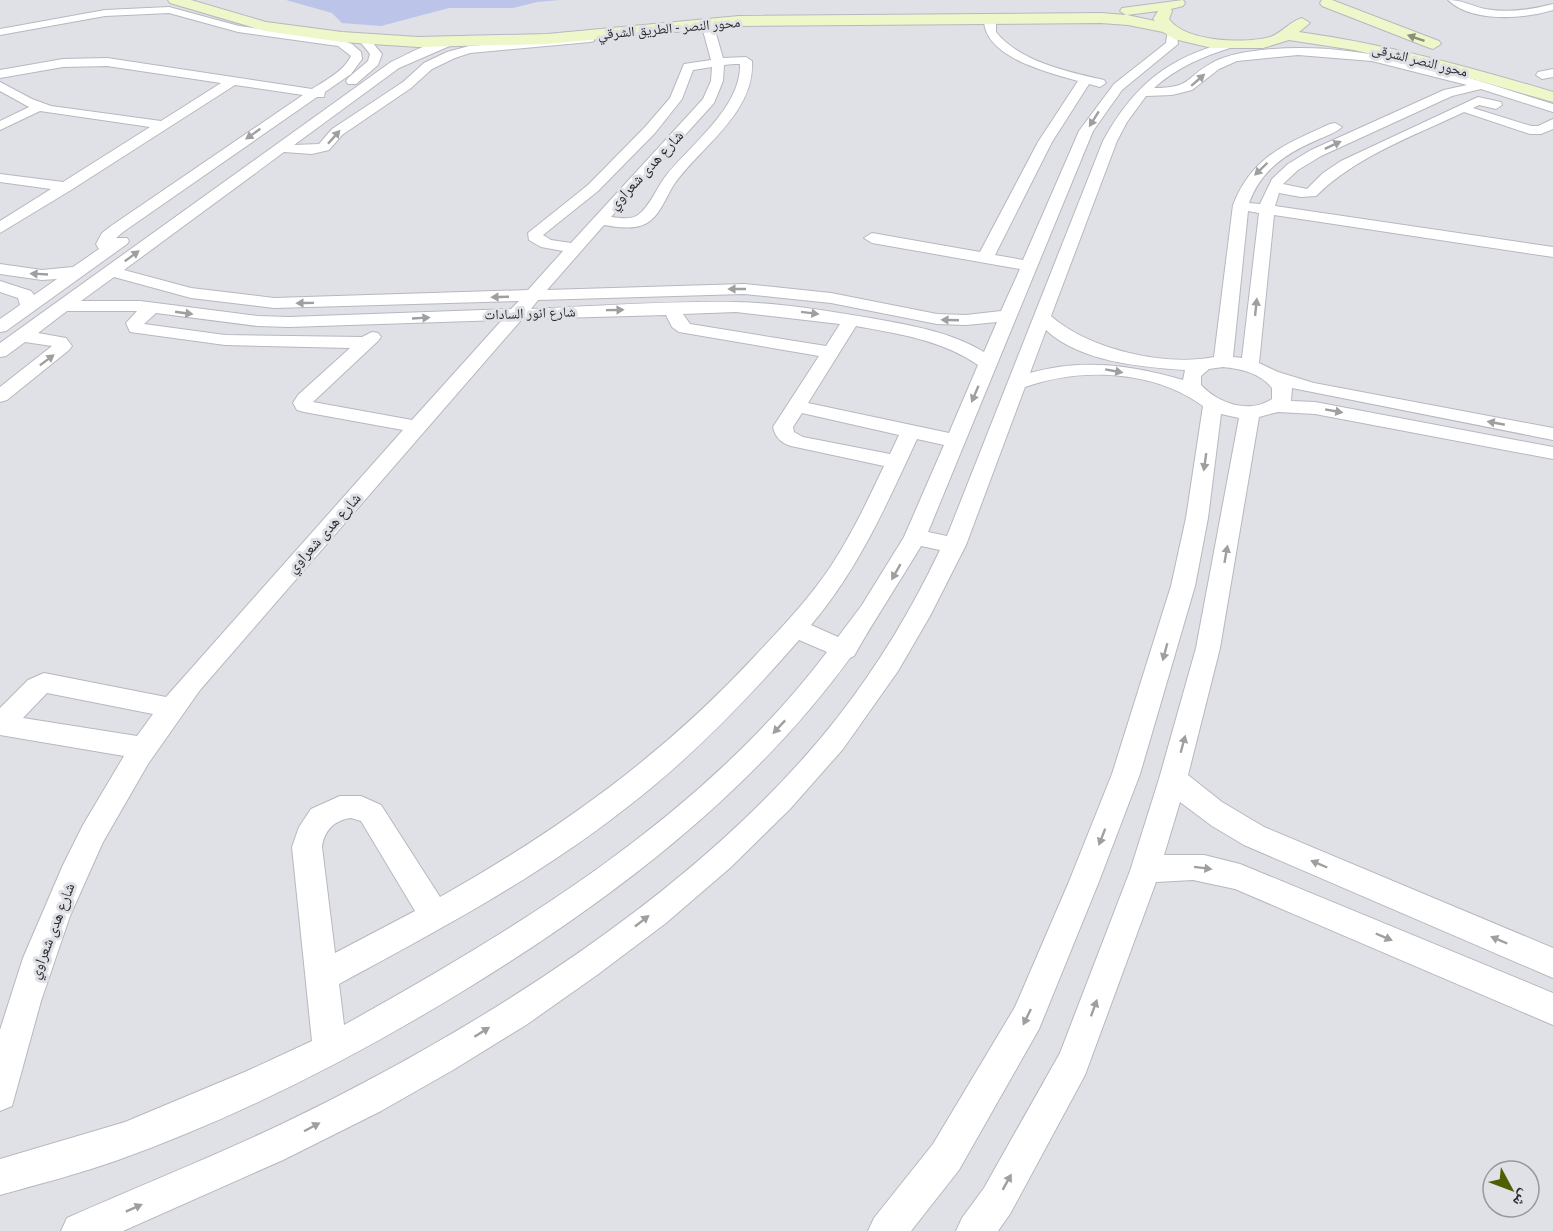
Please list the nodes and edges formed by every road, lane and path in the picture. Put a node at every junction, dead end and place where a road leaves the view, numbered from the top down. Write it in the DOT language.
graph roads {
  1 [pos="110,0"];
  2 [pos="149,0"];
  3 [pos="175,0"];
  4 [pos="1453,0"];
  5 [pos="220,1"];
  6 [pos="1181,2"];
  7 [pos="1322,5"];
  8 [pos="1553,7"];
  9 [pos="59,14"];
  10 [pos="1011,15"];
  11 [pos="956,19"];
  12 [pos="990,19"];
  13 [pos="0,21"];
  14 [pos="708,27"];
  15 [pos="0,30"];
  16 [pos="1285,35"];
  17 [pos="1168,37"];
  18 [pos="363,38"];
  19 [pos="581,38"];
  20 [pos="459,42"];
  21 [pos="1229,45"];
  22 [pos="1450,49"];
  23 [pos="1192,56"];
  24 [pos="719,62"];
  25 [pos="0,74"];
  26 [pos="1441,74"];
  27 [pos="370,75"];
  28 [pos="1085,80"];
  29 [pos="231,82"];
  30 [pos="407,85"];
  31 [pos="0,86"];
  32 [pos="1480,86"];
  33 [pos="1130,89"];
  34 [pos="312,93"];
  35 [pos="331,95"];
  36 [pos="1553,97"];
  37 [pos="1434,99"];
  38 [pos="39,107"];
  39 [pos="1461,108"];
  40 [pos="1553,108"];
  41 [pos="1371,111"];
  42 [pos="304,114"];
  43 [pos="326,115"];
  44 [pos="1349,121"];
  45 [pos="1553,123"];
  46 [pos="164,125"];
  47 [pos="0,126"];
  48 [pos="685,128"];
  49 [pos="712,132"];
  50 [pos="1361,132"];
  51 [pos="1390,142"];
  52 [pos="280,148"];
  53 [pos="616,164"];
  54 [pos="648,168"];
  55 [pos="1027,176"];
  56 [pos="0,178"];
  57 [pos="1065,182"];
  58 [pos="66,187"];
  59 [pos="1275,188"];
  60 [pos="1240,205"];
  61 [pos="1267,209"];
  62 [pos="600,220"];
  63 [pos="0,228"];
  64 [pos="872,238"];
  65 [pos="575,248"];
  66 [pos="108,250"];
  67 [pos="1553,252"];
  68 [pos="985,258"];
  69 [pos="1029,267"];
  70 [pos="0,269"];
  71 [pos="111,271"];
  72 [pos="77,272"];
  73 [pos="144,283"];
  74 [pos="0,286"];
  75 [pos="783,291"];
  76 [pos="533,296"];
  77 [pos="118,305"];
  78 [pos="29,306"];
  79 [pos="63,306"];
  80 [pos="151,308"];
  81 [pos="673,309"];
  82 [pos="780,310"];
  83 [pos="518,313"];
  84 [pos="1009,316"];
  85 [pos="1042,317"];
  86 [pos="392,320"];
  87 [pos="851,320"];
  88 [pos="0,327"];
  89 [pos="22,336"];
  90 [pos="367,342"];
  91 [pos="1089,346"];
  92 [pos="0,352"];
  93 [pos="831,352"];
  94 [pos="1223,361"];
  95 [pos="988,363"];
  96 [pos="1203,365"];
  97 [pos="1250,365"];
  98 [pos="1082,368"];
  99 [pos="1271,376"];
  100 [pos="1017,384"];
  101 [pos="0,396"];
  102 [pos="1205,398"];
  103 [pos="797,406"];
  104 [pos="1263,409"];
  105 [pos="417,427"];
  106 [pos="911,431"];
  107 [pos="1553,434"];
  108 [pos="955,441"];
  109 [pos="1553,453"];
  110 [pos="896,462"];
  111 [pos="915,537"];
  112 [pos="955,545"];
  113 [pos="794,628"];
  114 [pos="845,650"];
  115 [pos="171,708"];
  116 [pos="142,748"];
  117 [pos="1173,779"];
  118 [pos="1145,871"];
  119 [pos="435,916"];
  120 [pos="1553,963"];
  121 [pos="322,976"];
  122 [pos="1553,1009"];
  123 [pos="330,1050"];
  124 [pos="0,1094"];
  125 [pos="0,1177"];
  126 [pos="80,1231"];
  127 [pos="887,1231"];
  128 [pos="975,1231"];
  1 -- 9 [label="street"];
  2 -- 9 [label="street"];
  3 -- 18 [label="street, محور النصر - الطريق الشرقي"];
  4 -- 8 [label="street"];
  5 -- 10 [label="street, محور النصر - الطريق الشرقي"];
  6 -- 10 [label="street, محور النصر - الطريق الشرقي"];
  6 -- 17 [label="street"];
  7 -- 16 [label="street"];
  22 -- 7 [label="street, محور النصر الشرقى, one-way"];
  9 -- 13 [label="street"];
  9 -- 15 [label="street"];
  9 -- 34 [label="street"];
  10 -- 12 [label="street, محور النصر - الطريق الشرقي"];
  10 -- 17 [label="street, محور النصر - الطريق الشرقي"];
  11 -- 12 [label="street, محور النصر - الطريق الشرقي"];
  11 -- 14 [label="street"];
  11 -- 19 [label="street, محور النصر - الطريق الشرقي"];
  12 -- 28 [label="street"];
  14 -- 19 [label="street"];
  14 -- 24 [label="street, شارع هدى شعراوي"];
  16 -- 21 [label="street, محور النصر - الطريق الشرقي"];
  16 -- 36 [label="street, محور النصر الشرقى"];
  17 -- 21 [label="street, محور النصر - الطريق الشرقي"];
  17 -- 23 [label="street"];
  17 -- 33 [label="street"];
  18 -- 20 [label="street, محور النصر - الطريق الشرقي"];
  18 -- 27 [label="street"];
  19 -- 20 [label="street, محور النصر - الطريق الشرقي"];
  19 -- 30 [label="street"];
  20 -- 27 [label="street"];
  21 -- 23 [label="street"];
  23 -- 33 [label="street"];
  24 -- 48 [label="street, شارع هدى شعراوي"];
  24 -- 49 [label="street"];
  24 -- 53 [label="street"];
  25 -- 29 [label="street"];
  26 -- 32 [label="street"];
  33 -- 26 [label="street, one-way"];
  26 -- 41 [label="street"];
  27 -- 30 [label="street"];
  27 -- 35 [label="street"];
  27 -- 43 [label="street"];
  28 -- 33 [label="street"];
  28 -- 55 [label="street"];
  29 -- 34 [label="street"];
  29 -- 46 [label="street"];
  52 -- 30 [label="street, one-way"];
  31 -- 38 [label="street"];
  32 -- 37 [label="street"];
  32 -- 40 [label="street"];
  33 -- 57 [label="street, one-way"];
  33 -- 85 [label="street"];
  34 -- 35 [label="street"];
  34 -- 66 [label="street, one-way"];
  35 -- 42 [label="street"];
  37 -- 39 [label="street"];
  37 -- 50 [label="street"];
  38 -- 46 [label="street"];
  38 -- 47 [label="street"];
  39 -- 45 [label="street"];
  39 -- 51 [label="street"];
  42 -- 43 [label="street"];
  42 -- 66 [label="street"];
  43 -- 52 [label="street"];
  44 -- 60 [label="street, one-way"];
  46 -- 58 [label="street"];
  48 -- 49 [label="street"];
  48 -- 54 [label="street, شارع هدى شعراوي"];
  49 -- 62 [label="street"];
  50 -- 51 [label="street"];
  59 -- 50 [label="street, one-way"];
  51 -- 59 [label="street"];
  71 -- 52 [label="street, one-way"];
  53 -- 54 [label="street"];
  53 -- 65 [label="street"];
  54 -- 62 [label="street, شارع هدى شعراوي"];
  55 -- 57 [label="street"];
  55 -- 68 [label="street"];
  56 -- 58 [label="street"];
  57 -- 69 [label="street"];
  58 -- 63 [label="street"];
  59 -- 61 [label="street"];
  60 -- 61 [label="street"];
  60 -- 94 [label="street"];
  61 -- 67 [label="street"];
  97 -- 61 [label="street, one-way"];
  62 -- 65 [label="street, شارع هدى شعراوي"];
  64 -- 68 [label="street"];
  65 -- 76 [label="street, شارع هدى شعراوي"];
  66 -- 72 [label="street"];
  68 -- 69 [label="street"];
  69 -- 84 [label="street"];
  72 -- 70 [label="street, one-way"];
  71 -- 73 [label="street, شارع انور السادات"];
  71 -- 79 [label="street"];
  72 -- 78 [label="street"];
  76 -- 73 [label="street, شارع انور السادات, one-way"];
  73 -- 77 [label="street"];
  74 -- 78 [label="street"];
  75 -- 76 [label="street, شارع انور السادات, one-way"];
  75 -- 82 [label="street"];
  84 -- 75 [label="street, شارع انور السادات, one-way"];
  76 -- 83 [label="street, شارع هدى شعراوي"];
  77 -- 79 [label="street, شارع انور السادات"];
  77 -- 80 [label="street, شارع انور السادات"];
  78 -- 88 [label="street"];
  79 -- 89 [label="street"];
  80 -- 86 [label="street, شارع انور السادات, one-way"];
  80 -- 90 [label="street"];
  81 -- 82 [label="street, شارع انور السادات"];
  83 -- 81 [label="street, شارع انور السادات, one-way"];
  81 -- 93 [label="street"];
  82 -- 87 [label="street, شارع انور السادات, one-way"];
  86 -- 83 [label="street, شارع انور السادات, one-way"];
  83 -- 105 [label="street, شارع هدى شعراوي"];
  84 -- 95 [label="street"];
  85 -- 91 [label="street"];
  85 -- 100 [label="street"];
  86 -- 90 [label="street"];
  87 -- 93 [label="street"];
  87 -- 95 [label="street, شارع انور السادات"];
  89 -- 92 [label="street"];
  101 -- 89 [label="street, one-way"];
  90 -- 105 [label="street"];
  91 -- 96 [label="street"];
  91 -- 98 [label="street"];
  93 -- 103 [label="street"];
  94 -- 96 [label="street"];
  94 -- 97 [label="street"];
  95 -- 108 [label="street, one-way"];
  96 -- 102 [label="street"];
  97 -- 99 [label="street"];
  98 -- 100 [label="street"];
  98 -- 102 [label="street, one-way"];
  99 -- 104 [label="street"];
  107 -- 99 [label="street, one-way"];
  100 -- 112 [label="street"];
  102 -- 104 [label="street"];
  102 -- 127 [label="street, one-way"];
  103 -- 106 [label="street"];
  103 -- 110 [label="street"];
  104 -- 109 [label="street, one-way"];
  117 -- 104 [label="street, one-way"];
  105 -- 115 [label="street, شارع هدى شعراوي"];
  106 -- 108 [label="street"];
  106 -- 110 [label="street"];
  108 -- 111 [label="street"];
  110 -- 113 [label="street"];
  111 -- 112 [label="street"];
  111 -- 114 [label="street, one-way"];
  126 -- 112 [label="street, one-way"];
  113 -- 114 [label="street"];
  113 -- 119 [label="street"];
  114 -- 123 [label="street, one-way"];
  115 -- 116 [label="street, شارع هدى شعراوي"];
  115 -- 116 [label="street"];
  116 -- 124 [label="street, شارع هدى شعراوي"];
  117 -- 118 [label="street"];
  120 -- 117 [label="street, one-way"];
  118 -- 122 [label="street, one-way"];
  128 -- 118 [label="street, one-way"];
  119 -- 121 [label="street"];
  119 -- 121 [label="street"];
  121 -- 123 [label="street"];
  123 -- 125 [label="street"];
}
